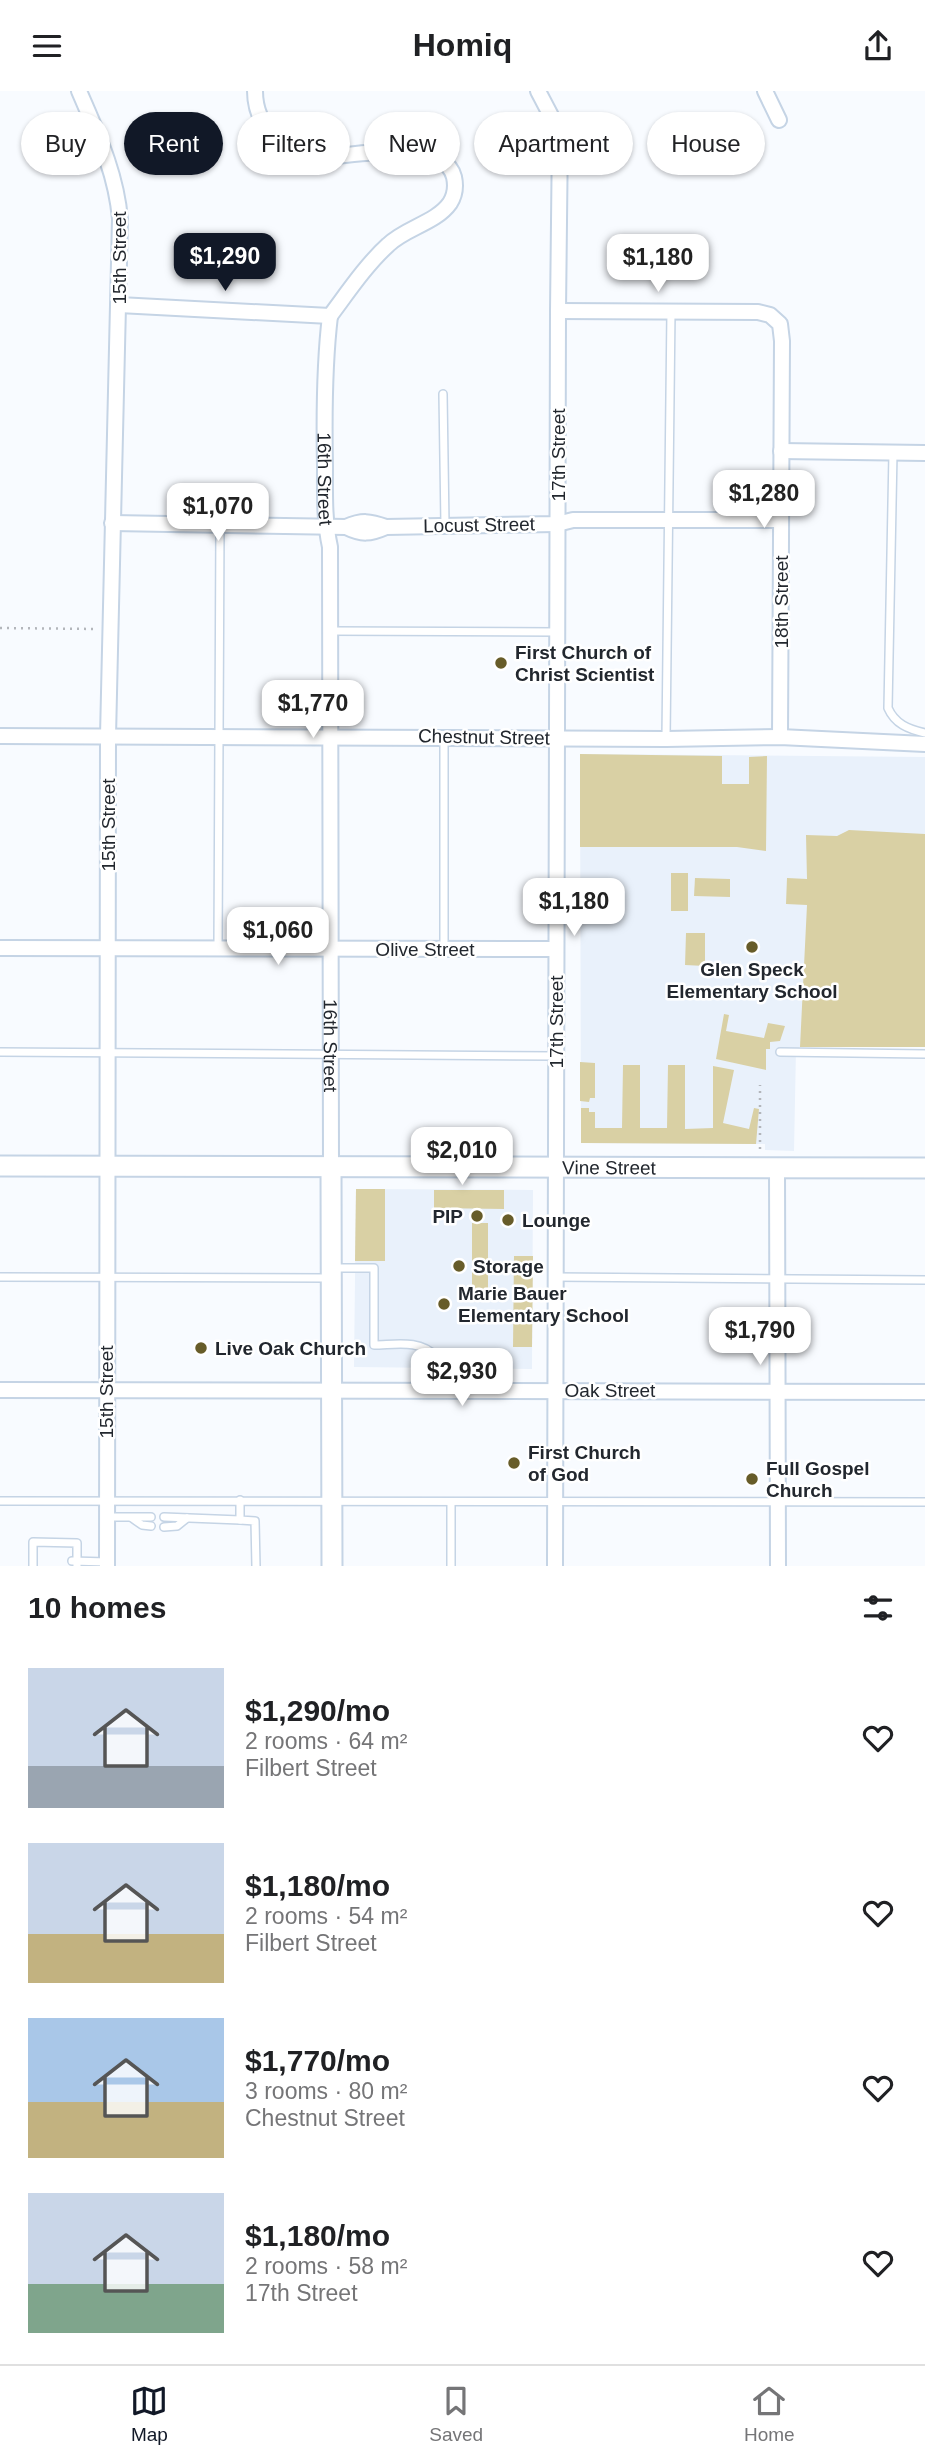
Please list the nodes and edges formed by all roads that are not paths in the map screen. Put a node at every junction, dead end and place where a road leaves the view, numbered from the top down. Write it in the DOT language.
graph roads {
  1 [pos="79,91"];
  2 [pos="255,91"];
  3 [pos="538,91"];
  4 [pos="765,91"];
  5 [pos="779,120"];
  6 [pos="119,305"];
  7 [pos="558,311"];
  8 [pos="671,311"];
  9 [pos="330,316"];
  10 [pos="443,394"];
  11 [pos="781,451"];
  12 [pos="893,453"];
  13 [pos="925,453"];
  14 [pos="670,519"];
  15 [pos="781,520"];
  16 [pos="112,523"];
  17 [pos="558,524"];
  18 [pos="220,525"];
  19 [pos="445,525"];
  20 [pos="326,527"];
  21 [pos="331,631"];
  22 [pos="558,632"];
  23 [pos="925,733"];
  24 [pos="0,736"];
  25 [pos="108,736"];
  26 [pos="219,736"];
  27 [pos="331,736"];
  28 [pos="444,737"];
  29 [pos="780,737"];
  30 [pos="557,738"];
  31 [pos="666,739"];
  32 [pos="925,744"];
  33 [pos="0,948"];
  34 [pos="107,948"];
  35 [pos="218,949"];
  36 [pos="331,949"];
  37 [pos="556,949"];
  38 [pos="444,950"];
  39 [pos="0,1052"];
  40 [pos="780,1052"];
  41 [pos="107,1053"];
  42 [pos="331,1053"];
  43 [pos="925,1053"];
  44 [pos="555,1056"];
  45 [pos="0,1166"];
  46 [pos="107,1166"];
  47 [pos="331,1167"];
  48 [pos="555,1167"];
  49 [pos="777,1167"];
  50 [pos="925,1168"];
  51 [pos="330,1273"];
  52 [pos="0,1277"];
  53 [pos="555,1277"];
  54 [pos="106,1278"];
  55 [pos="777,1278"];
  56 [pos="925,1280"];
  57 [pos="0,1390"];
  58 [pos="106,1390"];
  59 [pos="434,1390"];
  60 [pos="554,1390"];
  61 [pos="331,1391"];
  62 [pos="778,1392"];
  63 [pos="925,1392"];
  64 [pos="240,1500"];
  65 [pos="0,1501"];
  66 [pos="106,1501"];
  67 [pos="332,1501"];
  68 [pos="451,1501"];
  69 [pos="554,1502"];
  70 [pos="779,1502"];
  71 [pos="925,1502"];
  72 [pos="107,1517"];
  73 [pos="164,1517"];
  74 [pos="188,1518"];
  75 [pos="240,1520"];
  76 [pos="151,1522"];
  77 [pos="164,1527"];
  78 [pos="35,1562"];
  79 [pos="75,1563"];
  80 [pos="107,1564"];
  81 [pos="256,1566"];
  82 [pos="332,1566"];
  83 [pos="452,1566"];
  84 [pos="555,1566"];
  85 [pos="778,1566"];
  1 -- 6 [label="street, 15th Street"];
  2 -- 9 [label="street"];
  3 -- 7 [label="street, 17th Street"];
  4 -- 5 [label="street"];
  6 -- 9 [label="street"];
  6 -- 16 [label="street, 15th Street"];
  7 -- 8 [label="street"];
  7 -- 17 [label="street, 17th Street"];
  8 -- 11 [label="street, 18th Street"];
  8 -- 14 [label="lane"];
  9 -- 20 [label="street, 16th Street"];
  10 -- 19 [label="lane"];
  11 -- 12 [label="street"];
  11 -- 15 [label="street, 18th Street"];
  12 -- 13 [label="street"];
  12 -- 23 [label="lane"];
  14 -- 15 [label="street, Locust Street"];
  14 -- 17 [label="street, Locust Street"];
  14 -- 31 [label="lane"];
  15 -- 29 [label="street, 18th Street"];
  16 -- 18 [label="street, Locust Street"];
  16 -- 25 [label="street, 15th Street"];
  17 -- 19 [label="street, Locust Street"];
  17 -- 22 [label="street, 17th Street"];
  18 -- 20 [label="street, Locust Street"];
  18 -- 26 [label="lane"];
  19 -- 20 [label="street, Locust Street"];
  20 -- 21 [label="street, 16th Street"];
  21 -- 22 [label="lane"];
  21 -- 27 [label="street, 16th Street"];
  22 -- 30 [label="street, 17th Street"];
  24 -- 25 [label="street, Chestnut Street"];
  25 -- 26 [label="street, Chestnut Street"];
  25 -- 34 [label="street, 15th Street"];
  26 -- 27 [label="street, Chestnut Street"];
  26 -- 35 [label="lane"];
  27 -- 28 [label="street, Chestnut Street"];
  27 -- 36 [label="street, 16th Street"];
  28 -- 30 [label="street, Chestnut Street"];
  28 -- 38 [label="lane"];
  29 -- 31 [label="street, Chestnut Street"];
  29 -- 32 [label="street, Chestnut Street"];
  30 -- 31 [label="street, Chestnut Street"];
  30 -- 37 [label="street, 17th Street"];
  33 -- 34 [label="street, Olive Street"];
  34 -- 35 [label="street, Olive Street"];
  34 -- 41 [label="street, 15th Street"];
  35 -- 36 [label="street, Olive Street"];
  36 -- 38 [label="street, Olive Street"];
  36 -- 42 [label="street, 16th Street"];
  37 -- 38 [label="street, Olive Street"];
  37 -- 44 [label="street, 17th Street"];
  39 -- 41 [label="lane"];
  40 -- 43 [label="lane"];
  41 -- 42 [label="lane"];
  41 -- 46 [label="street, 15th Street"];
  42 -- 44 [label="lane"];
  42 -- 47 [label="street, 16th Street"];
  44 -- 48 [label="street, 17th Street"];
  45 -- 46 [label="street, Vine Street"];
  46 -- 47 [label="street, Vine Street"];
  46 -- 54 [label="street, 15th Street"];
  47 -- 48 [label="street, Vine Street"];
  47 -- 51 [label="street, 16th Street"];
  48 -- 49 [label="street, Vine Street"];
  48 -- 53 [label="street, 17th Street"];
  49 -- 50 [label="street, Vine Street"];
  49 -- 55 [label="street"];
  51 -- 54 [label="lane"];
  51 -- 59 [label="lane"];
  51 -- 61 [label="street, 16th Street"];
  52 -- 54 [label="lane"];
  53 -- 55 [label="lane"];
  53 -- 60 [label="street, 17th Street"];
  54 -- 58 [label="street, 15th Street"];
  55 -- 56 [label="lane"];
  55 -- 62 [label="street"];
  57 -- 58 [label="street, Oak Street"];
  58 -- 61 [label="street, Oak Street"];
  58 -- 66 [label="street, 15th Street"];
  59 -- 60 [label="street, Oak Street"];
  59 -- 61 [label="street, Oak Street"];
  60 -- 62 [label="street, Oak Street"];
  60 -- 69 [label="street, 17th Street"];
  61 -- 67 [label="street, 16th Street"];
  62 -- 63 [label="street, Oak Street"];
  62 -- 70 [label="street"];
  64 -- 66 [label="lane"];
  64 -- 67 [label="lane"];
  64 -- 75 [label="lane"];
  65 -- 66 [label="lane"];
  66 -- 72 [label="street, 15th Street"];
  67 -- 68 [label="lane"];
  67 -- 82 [label="street, 16th Street"];
  68 -- 69 [label="lane"];
  68 -- 83 [label="lane"];
  69 -- 70 [label="lane"];
  69 -- 84 [label="street, 17th Street"];
  70 -- 71 [label="lane"];
  70 -- 85 [label="street"];
  72 -- 76 [label="lane"];
  72 -- 80 [label="street, 15th Street"];
  73 -- 74 [label="lane"];
  74 -- 75 [label="lane"];
  74 -- 77 [label="lane"];
  75 -- 81 [label="lane"];
  78 -- 79 [label="lane"];
  79 -- 80 [label="lane"];
}
